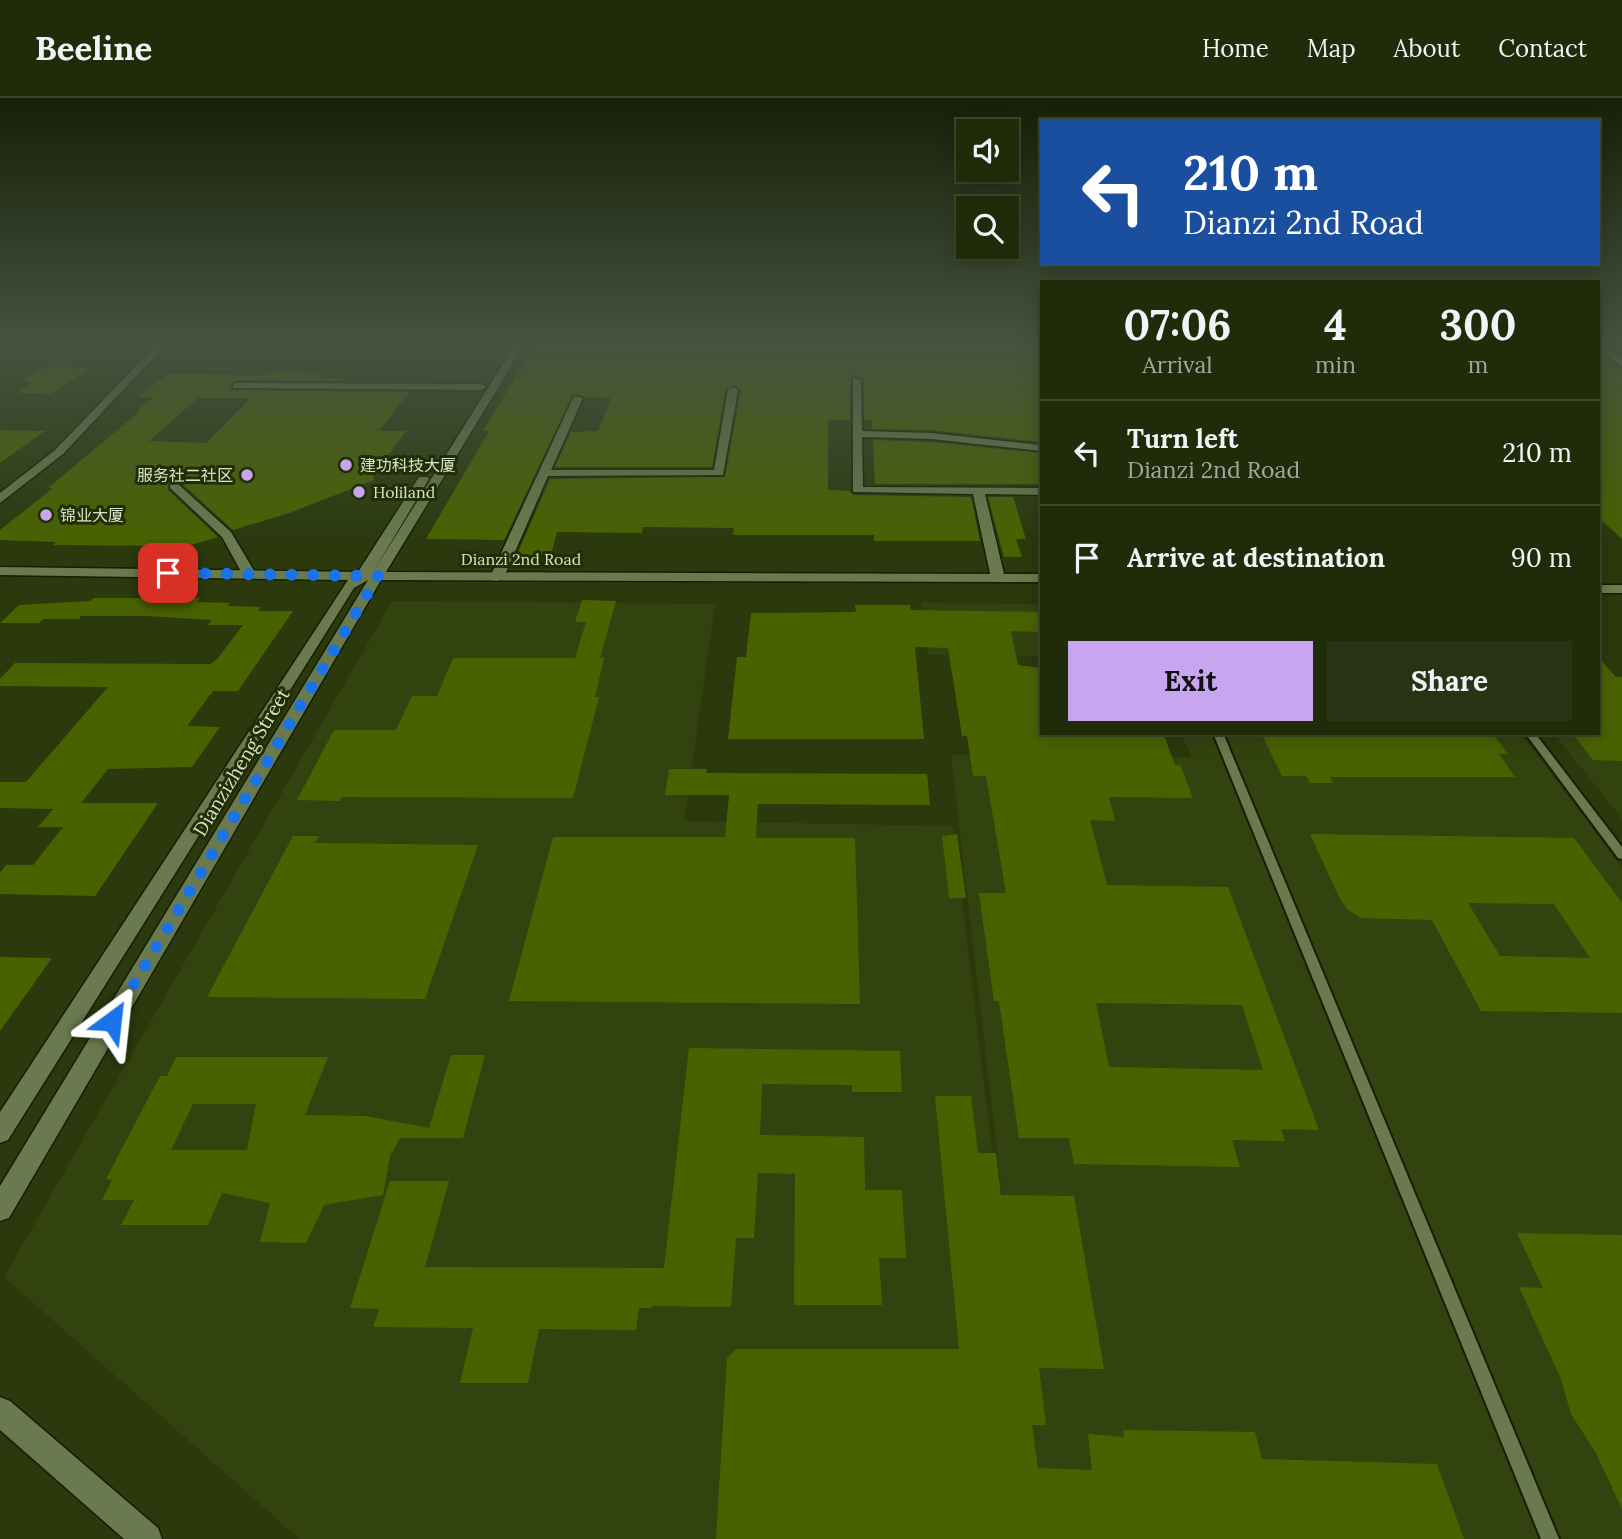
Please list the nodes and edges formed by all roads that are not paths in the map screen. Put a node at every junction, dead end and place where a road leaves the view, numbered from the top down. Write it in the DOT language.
graph roads {
  1 [pos="102,407"];
  2 [pos="469,407"];
  3 [pos="480,407"];
  4 [pos="575,407"];
  5 [pos="730,407"];
  6 [pos="857,407"];
  7 [pos="857,434"];
  8 [pos="1040,448"];
  9 [pos="544,473"];
  10 [pos="174,486"];
  11 [pos="978,491"];
  12 [pos="1040,491"];
  13 [pos="0,499"];
  14 [pos="0,571"];
  15 [pos="250,574"];
  16 [pos="497,577"];
  17 [pos="998,578"];
  18 [pos="371,579"];
  19 [pos="1040,579"];
  20 [pos="0,580"];
  21 [pos="1600,580"];
  22 [pos="1622,580"];
  23 [pos="349,585"];
  24 [pos="1040,587"];
  25 [pos="1600,589"];
  26 [pos="1622,589"];
  27 [pos="1219,735"];
  28 [pos="1532,735"];
  29 [pos="1622,855"];
  30 [pos="0,1132"];
  31 [pos="0,1209"];
  32 [pos="0,1411"];
  33 [pos="147,1539"];
  34 [pos="1550,1539"];
  1 -- 13 [label="main road"];
  2 -- 18 [label="main road, Dianzizheng Street"];
  3 -- 18 [label="main road, Dianzizheng Street"];
  4 -- 9 [label="main road"];
  5 -- 9 [label="main road"];
  6 -- 7 [label="main road"];
  7 -- 8 [label="main road"];
  7 -- 11 [label="main road"];
  9 -- 16 [label="main road"];
  10 -- 15 [label="main road"];
  11 -- 12 [label="main road"];
  11 -- 17 [label="main road"];
  14 -- 15 [label="main road, Dianzi 2nd Road"];
  15 -- 18 [label="main road, Dianzi 2nd Road"];
  16 -- 17 [label="main road, Dianzi 2nd Road"];
  16 -- 18 [label="main road, Dianzi 2nd Road"];
  17 -- 19 [label="main road, Dianzi 2nd Road"];
  18 -- 23 [label="main road, Dianzizheng Street"];
  18 -- 24 [label="main road, Dianzi 2nd Road"];
  18 -- 31 [label="main road, Dianzizheng Street"];
  20 -- 23 [label="main road"];
  21 -- 22 [label="main road"];
  23 -- 30 [label="main road, Dianzizheng Street"];
  25 -- 26 [label="main road"];
  27 -- 34 [label="lane"];
  28 -- 29 [label="lane"];
  32 -- 33 [label="main road"];
}
